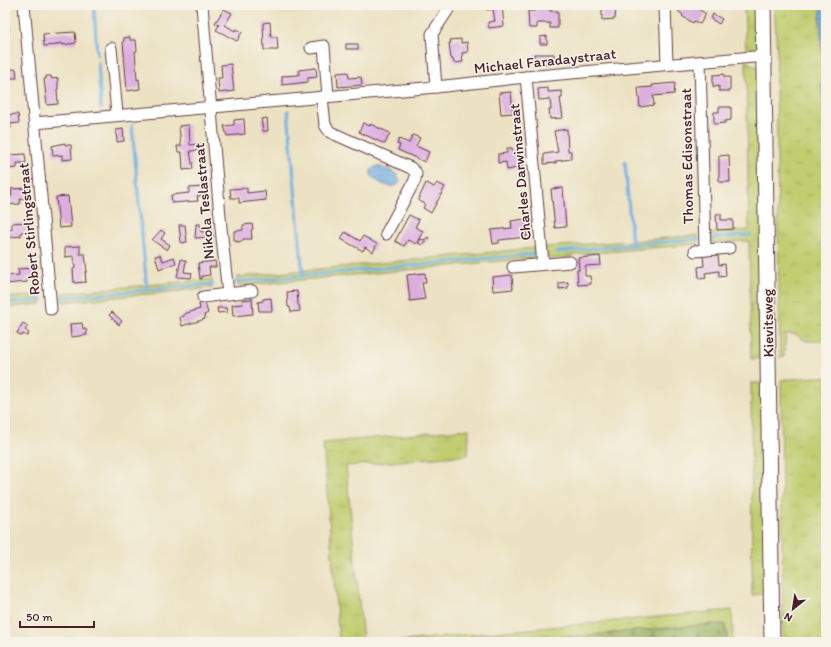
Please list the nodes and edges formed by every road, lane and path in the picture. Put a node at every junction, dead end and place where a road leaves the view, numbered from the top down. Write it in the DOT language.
graph roads {
  1 [pos="24,5"];
  2 [pos="202,5"];
  3 [pos="451,5"];
  4 [pos="664,5"];
  5 [pos="763,5"];
  6 [pos="112,48"];
  7 [pos="312,48"];
  8 [pos="765,56"];
  9 [pos="700,62"];
  10 [pos="667,64"];
  11 [pos="526,77"];
  12 [pos="436,87"];
  13 [pos="325,96"];
  14 [pos="211,106"];
  15 [pos="117,114"];
  16 [pos="35,123"];
  17 [pos="386,234"];
  18 [pos="729,248"];
  19 [pos="570,262"];
  20 [pos="543,264"];
  21 [pos="514,267"];
  22 [pos="252,291"];
  23 [pos="228,294"];
  24 [pos="202,296"];
  25 [pos="51,309"];
  26 [pos="772,642"];
  1 -- 16 [label="street, Robert Stirlingstraat"];
  2 -- 14 [label="street"];
  3 -- 12 [label="street"];
  4 -- 10 [label="street"];
  5 -- 8 [label="street, Kievitsweg"];
  6 -- 15 [label="street"];
  7 -- 13 [label="street"];
  8 -- 9 [label="street, Michael Faradaystraat"];
  8 -- 26 [label="street, Kievitsweg"];
  9 -- 10 [label="street, Michael Faradaystraat"];
  9 -- 18 [label="street, Thomas Edisonstraat"];
  10 -- 11 [label="street, Michael Faradaystraat"];
  11 -- 12 [label="street, Michael Faradaystraat"];
  11 -- 20 [label="street, Charles Darwinstraat"];
  12 -- 13 [label="street, Michael Faradaystraat"];
  13 -- 14 [label="street, Michael Faradaystraat"];
  13 -- 17 [label="street"];
  14 -- 15 [label="street, Michael Faradaystraat"];
  14 -- 23 [label="street, Nikola Teslastraat"];
  15 -- 16 [label="street, Michael Faradaystraat"];
  16 -- 25 [label="street, Robert Stirlingstraat"];
  19 -- 20 [label="street"];
  20 -- 21 [label="street"];
  22 -- 23 [label="street"];
  23 -- 24 [label="street"];
}
